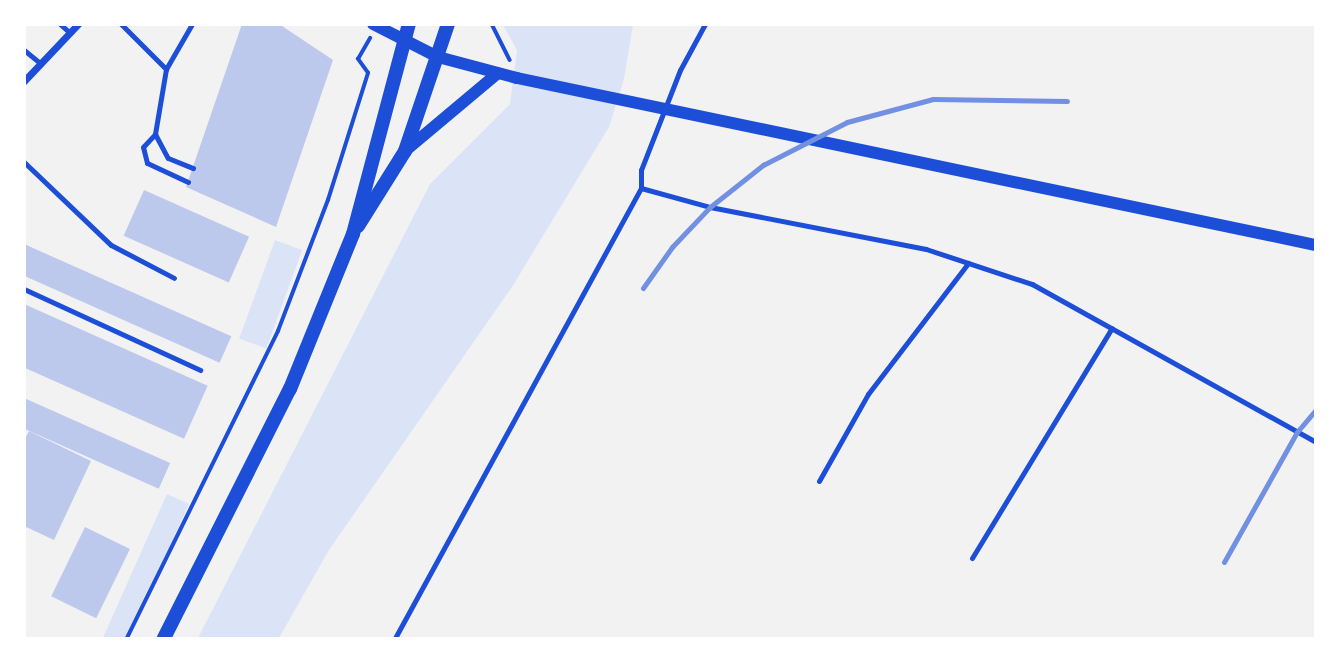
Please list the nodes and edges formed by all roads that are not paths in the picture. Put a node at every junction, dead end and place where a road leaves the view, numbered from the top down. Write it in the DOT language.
graph roads {
  1 [pos="60,24"];
  2 [pos="78,24"];
  3 [pos="121,24"];
  4 [pos="192,24"];
  5 [pos="409,24"];
  6 [pos="448,24"];
  7 [pos="705,24"];
  8 [pos="374,26"];
  9 [pos="70,33"];
  10 [pos="404,43"];
  11 [pos="24,50"];
  12 [pos="438,57"];
  13 [pos="41,64"];
  14 [pos="166,69"];
  15 [pos="499,73"];
  16 [pos="24,81"];
  17 [pos="155,134"];
  18 [pos="405,151"];
  19 [pos="24,162"];
  20 [pos="192,168"];
  21 [pos="188,182"];
  22 [pos="641,188"];
  23 [pos="352,234"];
  24 [pos="1315,245"];
  25 [pos="968,263"];
  26 [pos="174,278"];
  27 [pos="24,289"];
  28 [pos="1112,328"];
  29 [pos="200,370"];
  30 [pos="1315,442"];
  31 [pos="819,481"];
  32 [pos="972,558"];
  33 [pos="164,639"];
  34 [pos="395,639"];
  1 -- 9 [label="lane"];
  2 -- 9 [label="street"];
  3 -- 14 [label="lane"];
  4 -- 14 [label="lane"];
  5 -- 10 [label="main road"];
  6 -- 12 [label="main road"];
  7 -- 22 [label="lane"];
  8 -- 10 [label="street"];
  9 -- 13 [label="street"];
  10 -- 12 [label="street"];
  10 -- 23 [label="main road"];
  11 -- 13 [label="lane"];
  12 -- 15 [label="street"];
  12 -- 18 [label="main road"];
  13 -- 16 [label="street"];
  14 -- 17 [label="lane"];
  15 -- 18 [label="street"];
  15 -- 24 [label="street"];
  17 -- 20 [label="lane"];
  17 -- 21 [label="lane"];
  18 -- 23 [label="main road"];
  19 -- 26 [label="lane"];
  22 -- 25 [label="lane"];
  22 -- 34 [label="lane"];
  23 -- 33 [label="main road"];
  25 -- 28 [label="lane"];
  25 -- 31 [label="lane"];
  27 -- 29 [label="lane"];
  28 -- 30 [label="lane"];
  28 -- 32 [label="lane"];
}
